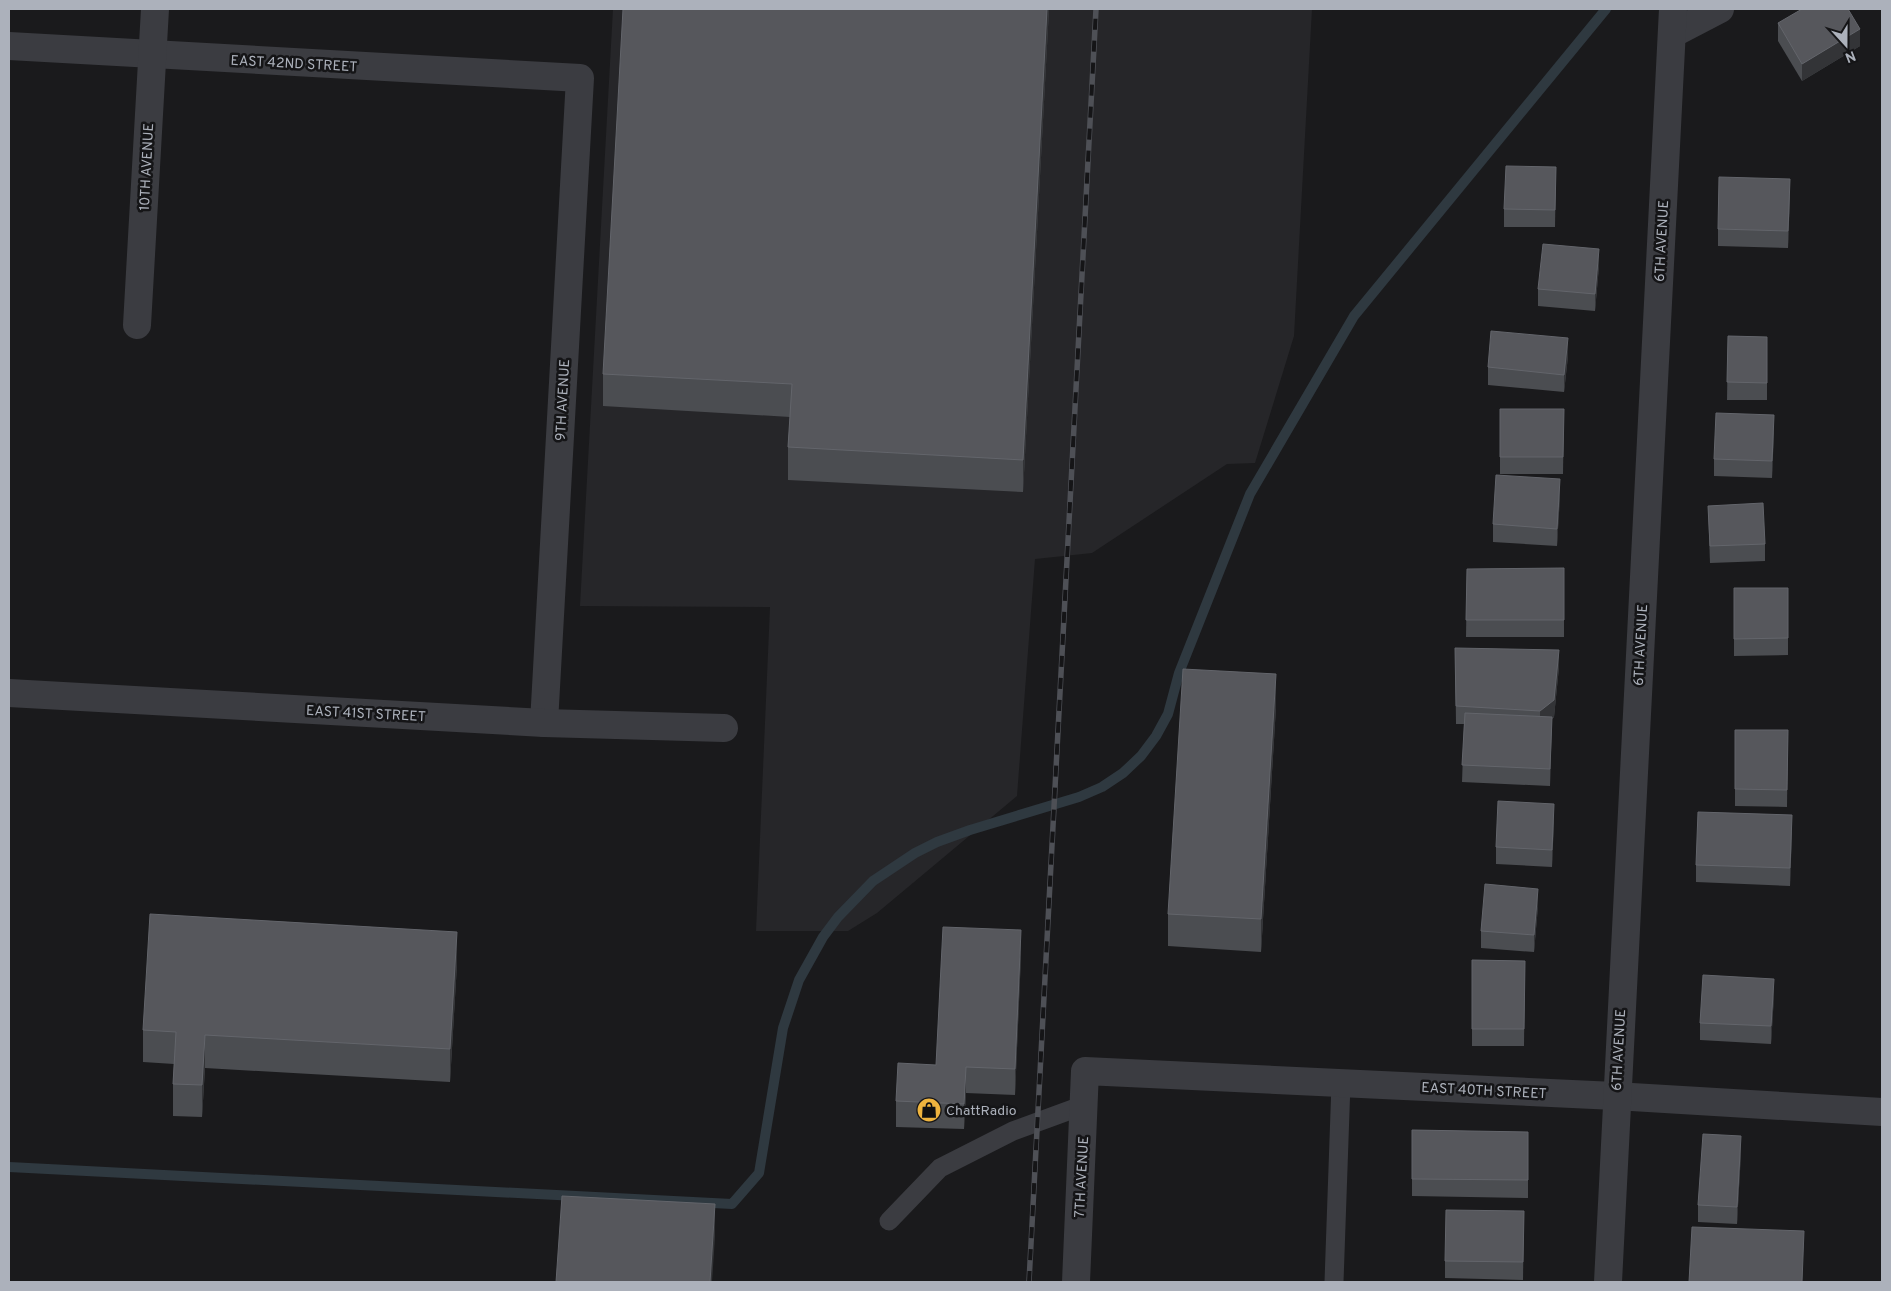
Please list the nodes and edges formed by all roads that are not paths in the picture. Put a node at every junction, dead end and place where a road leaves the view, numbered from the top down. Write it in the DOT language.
graph roads {
  1 [pos="155,9"];
  2 [pos="1720,9"];
  3 [pos="1673,21"];
  4 [pos="9,46"];
  5 [pos="153,55"];
  6 [pos="580,78"];
  7 [pos="137,326"];
  8 [pos="9,693"];
  9 [pos="544,723"];
  10 [pos="724,728"];
  11 [pos="1085,1071"];
  12 [pos="1342,1083"];
  13 [pos="1615,1096"];
  14 [pos="1084,1105"];
  15 [pos="1882,1112"];
  16 [pos="889,1221"];
  17 [pos="1076,1282"];
  18 [pos="1334,1282"];
  19 [pos="1608,1282"];
  1 -- 5 [label="street, 10TH AVENUE"];
  2 -- 3 [label="street"];
  3 -- 13 [label="street, 6TH AVENUE"];
  4 -- 5 [label="street, EAST 42ND STREET"];
  5 -- 6 [label="street, EAST 42ND STREET"];
  5 -- 7 [label="street, 10TH AVENUE"];
  6 -- 9 [label="street, 9TH AVENUE"];
  8 -- 9 [label="street, EAST 41ST STREET"];
  9 -- 10 [label="street, EAST 41ST STREET"];
  11 -- 12 [label="street, EAST 40TH STREET"];
  11 -- 14 [label="street, 7TH AVENUE"];
  12 -- 13 [label="street, EAST 40TH STREET"];
  12 -- 18 [label="lane"];
  13 -- 15 [label="street, EAST 40TH STREET"];
  13 -- 19 [label="street, 6TH AVENUE"];
  14 -- 16 [label="lane"];
  14 -- 17 [label="street, 7TH AVENUE"];
}
